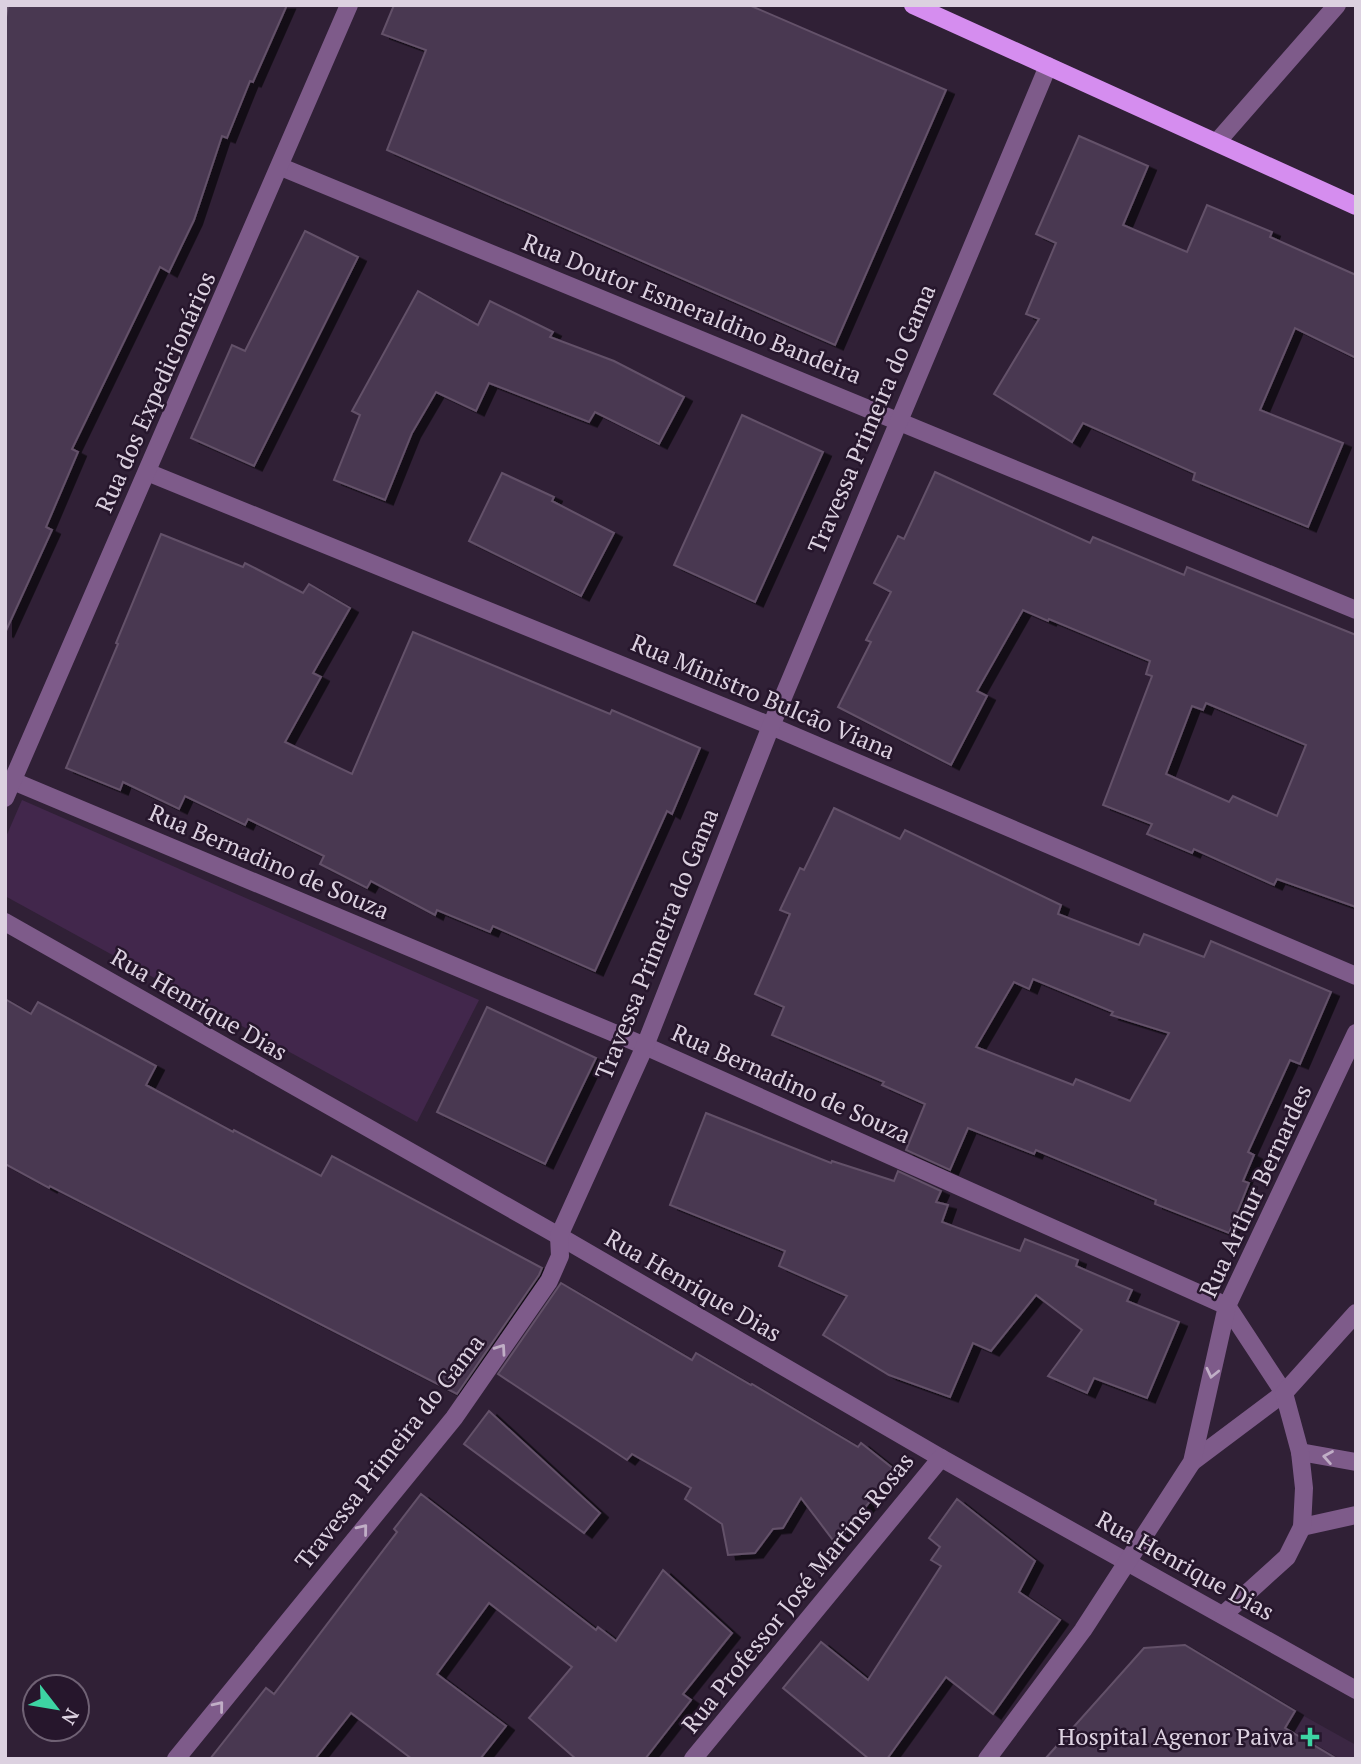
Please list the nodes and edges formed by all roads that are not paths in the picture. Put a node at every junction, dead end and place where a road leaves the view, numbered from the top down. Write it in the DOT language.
graph roads {
  1 [pos="349,5"];
  2 [pos="913,5"];
  3 [pos="1337,5"];
  4 [pos="1048,66"];
  5 [pos="1217,142"];
  6 [pos="281,167"];
  7 [pos="1356,206"];
  8 [pos="898,420"];
  9 [pos="147,472"];
  10 [pos="1356,610"];
  11 [pos="771,726"];
  12 [pos="13,781"];
  13 [pos="5,798"];
  14 [pos="5,922"];
  15 [pos="1356,976"];
  16 [pos="1356,1033"];
  17 [pos="645,1046"];
  18 [pos="559,1236"];
  19 [pos="1227,1306"];
  20 [pos="1356,1313"];
  21 [pos="1284,1393"];
  22 [pos="1300,1452"];
  23 [pos="941,1458"];
  24 [pos="1192,1462"];
  25 [pos="1356,1462"];
  26 [pos="1356,1515"];
  27 [pos="1302,1527"];
  28 [pos="1127,1563"];
  29 [pos="1223,1615"];
  30 [pos="1356,1690"];
  31 [pos="176,1759"];
  32 [pos="693,1759"];
  33 [pos="987,1759"];
  1 -- 6 [label="street, Rua dos Expedicionários"];
  2 -- 4 [label="main road"];
  3 -- 5 [label="street"];
  4 -- 5 [label="main road"];
  4 -- 8 [label="street, Travessa Primeira do Gama"];
  5 -- 7 [label="main road"];
  6 -- 8 [label="street, Rua Doutor Esmeraldino Bandeira"];
  6 -- 9 [label="street, Rua dos Expedicionários"];
  8 -- 10 [label="street, Rua Doutor Esmeraldino Bandeira"];
  8 -- 11 [label="street, Travessa Primeira do Gama"];
  9 -- 11 [label="street, Rua Ministro Bulcão Viana"];
  9 -- 12 [label="street, Rua dos Expedicionários"];
  11 -- 15 [label="street, Rua Ministro Bulcão Viana"];
  11 -- 17 [label="street, Travessa Primeira do Gama"];
  12 -- 13 [label="street, Rua dos Expedicionários"];
  12 -- 17 [label="street, Rua Bernadino de Souza"];
  14 -- 18 [label="street, Rua Henrique Dias"];
  16 -- 19 [label="street, Rua Arthur Bernardes"];
  17 -- 18 [label="street, Travessa Primeira do Gama"];
  17 -- 19 [label="street, Rua Bernadino de Souza"];
  18 -- 23 [label="street, Rua Henrique Dias"];
  31 -- 18 [label="street, Travessa Primeira do Gama, one-way"];
  19 -- 21 [label="street"];
  19 -- 24 [label="street, Rua Arthur Bernardes, one-way"];
  20 -- 21 [label="street"];
  21 -- 22 [label="street"];
  21 -- 24 [label="street"];
  25 -- 22 [label="street, one-way"];
  22 -- 27 [label="street"];
  23 -- 28 [label="street, Rua Henrique Dias"];
  23 -- 32 [label="street, Rua Professor José Martins Rosas"];
  24 -- 28 [label="street, Rua Arthur Bernardes"];
  26 -- 27 [label="street"];
  27 -- 29 [label="street"];
  28 -- 29 [label="street, Rua Henrique Dias"];
  28 -- 33 [label="street, Rua Arthur Bernardes"];
  29 -- 30 [label="street, Rua Henrique Dias"];
}
